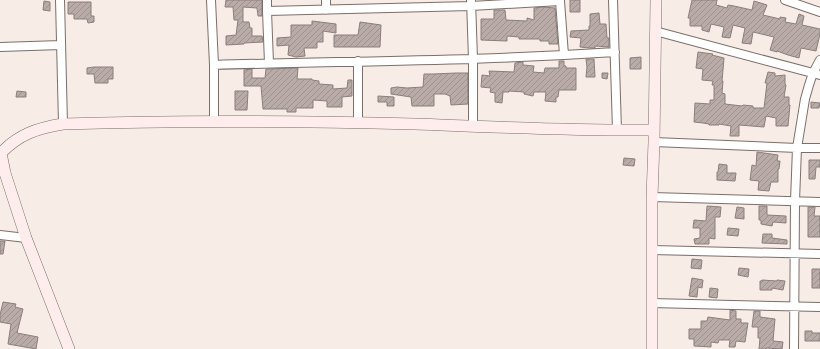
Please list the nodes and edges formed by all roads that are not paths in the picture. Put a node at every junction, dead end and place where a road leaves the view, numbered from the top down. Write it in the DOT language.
graph roads {
  1 [pos="60,0"];
  2 [pos="211,0"];
  3 [pos="267,0"];
  4 [pos="326,0"];
  5 [pos="613,0"];
  6 [pos="656,0"];
  7 [pos="785,0"];
  8 [pos="560,1"];
  9 [pos="471,3"];
  10 [pos="326,10"];
  11 [pos="267,11"];
  12 [pos="820,12"];
  13 [pos="655,31"];
  14 [pos="61,45"];
  15 [pos="0,47"];
  16 [pos="615,52"];
  17 [pos="564,55"];
  18 [pos="474,59"];
  19 [pos="820,60"];
  20 [pos="358,61"];
  21 [pos="270,63"];
  22 [pos="214,65"];
  23 [pos="816,74"];
  24 [pos="214,121"];
  25 [pos="358,123"];
  26 [pos="63,124"];
  27 [pos="473,126"];
  28 [pos="617,130"];
  29 [pos="654,130"];
  30 [pos="654,142"];
  31 [pos="797,148"];
  32 [pos="820,148"];
  33 [pos="1,151"];
  34 [pos="2,173"];
  35 [pos="652,197"];
  36 [pos="796,201"];
  37 [pos="820,202"];
  38 [pos="0,234"];
  39 [pos="26,238"];
  40 [pos="652,250"];
  41 [pos="795,253"];
  42 [pos="820,254"];
  43 [pos="651,303"];
  44 [pos="794,307"];
  45 [pos="820,307"];
  46 [pos="69,349"];
  47 [pos="652,349"];
  48 [pos="794,349"];
  1 -- 14 [label="street"];
  2 -- 22 [label="street"];
  3 -- 11 [label="street"];
  4 -- 10 [label="street"];
  5 -- 16 [label="street"];
  6 -- 13 [label="main road"];
  7 -- 12 [label="street"];
  8 -- 9 [label="street"];
  8 -- 17 [label="street"];
  9 -- 10 [label="street"];
  9 -- 18 [label="street"];
  10 -- 11 [label="street"];
  11 -- 21 [label="street"];
  13 -- 23 [label="street"];
  13 -- 29 [label="main road"];
  14 -- 15 [label="street"];
  14 -- 26 [label="street"];
  16 -- 17 [label="street"];
  16 -- 28 [label="street"];
  17 -- 18 [label="street"];
  18 -- 20 [label="street"];
  18 -- 27 [label="street"];
  19 -- 23 [label="street"];
  20 -- 21 [label="street"];
  20 -- 25 [label="street"];
  21 -- 22 [label="street"];
  22 -- 24 [label="street"];
  23 -- 31 [label="street"];
  24 -- 25 [label="main road"];
  24 -- 26 [label="main road"];
  25 -- 27 [label="main road"];
  26 -- 33 [label="main road"];
  27 -- 28 [label="main road"];
  28 -- 29 [label="main road"];
  29 -- 30 [label="main road"];
  30 -- 31 [label="street"];
  30 -- 35 [label="main road"];
  31 -- 32 [label="street"];
  31 -- 36 [label="street"];
  33 -- 34 [label="main road"];
  34 -- 39 [label="main road"];
  35 -- 36 [label="street"];
  35 -- 40 [label="main road"];
  36 -- 37 [label="street"];
  36 -- 41 [label="street"];
  38 -- 39 [label="street"];
  39 -- 46 [label="main road"];
  40 -- 41 [label="street"];
  40 -- 43 [label="main road"];
  41 -- 42 [label="street"];
  41 -- 44 [label="street"];
  43 -- 44 [label="street"];
  43 -- 47 [label="main road"];
  44 -- 45 [label="street"];
  44 -- 48 [label="street"];
}
